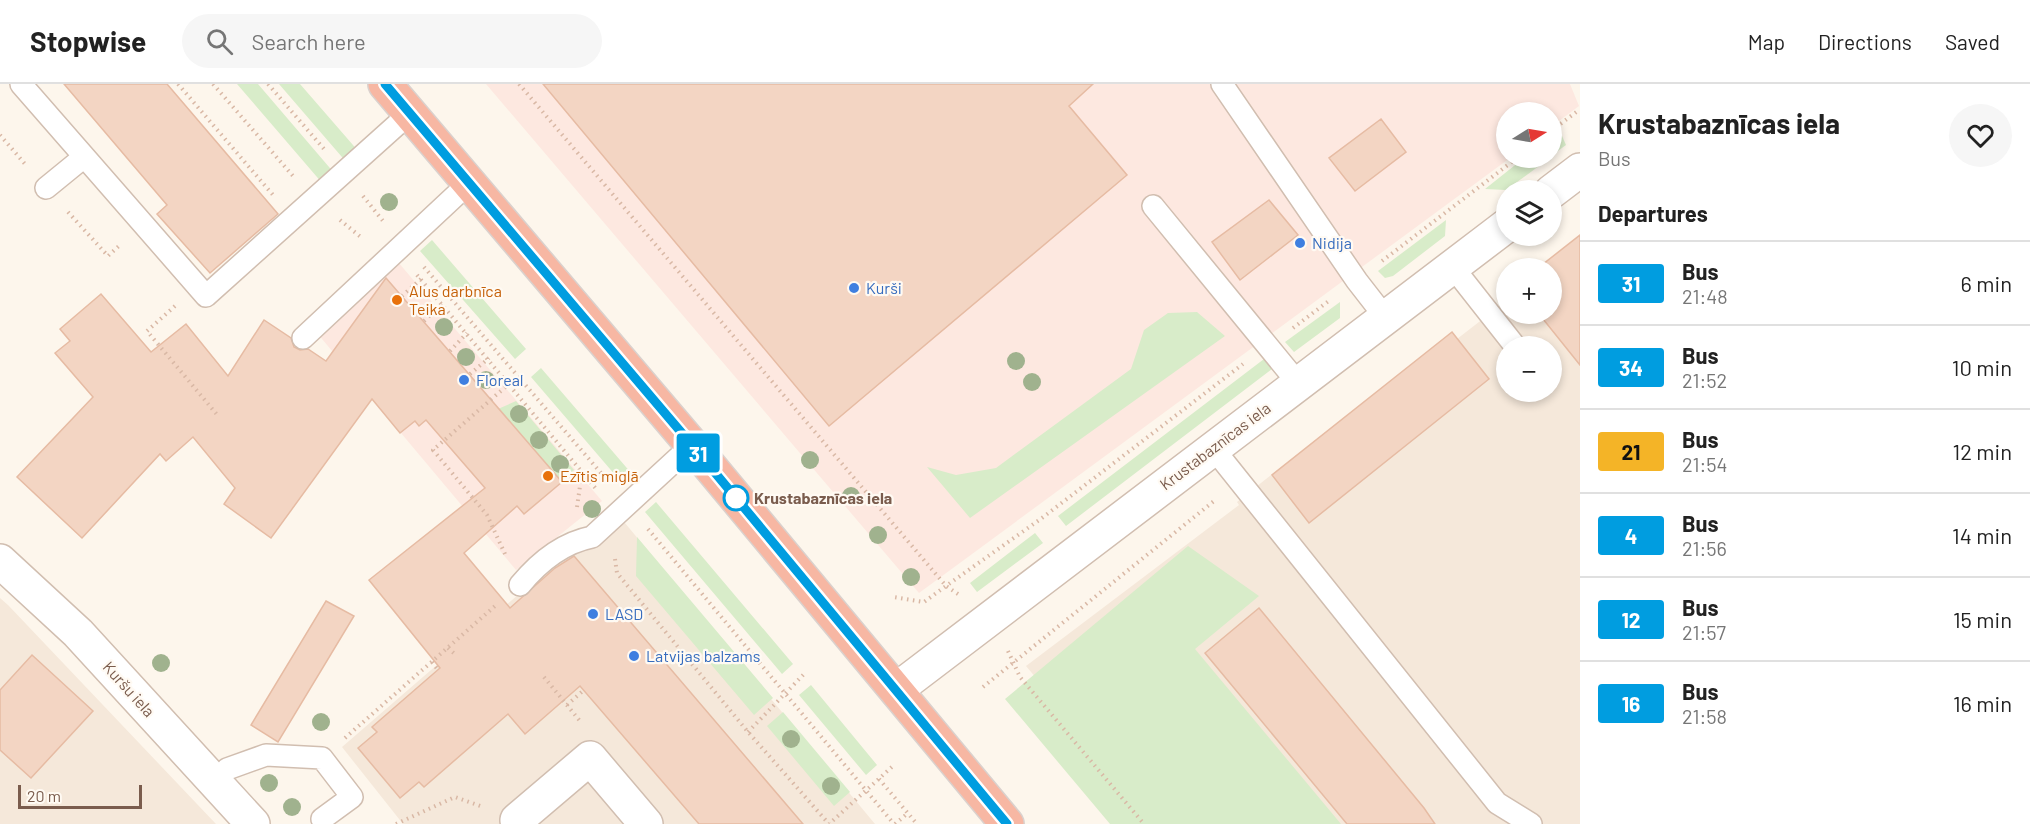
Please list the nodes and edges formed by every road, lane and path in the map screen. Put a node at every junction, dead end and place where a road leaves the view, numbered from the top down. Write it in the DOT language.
graph roads {
  1 [pos="21,84"];
  2 [pos="178,84"];
  3 [pos="213,84"];
  4 [pos="385,84"];
  5 [pos="519,84"];
  6 [pos="1222,84"];
  7 [pos="1580,110"];
  8 [pos="410,113"];
  9 [pos="1562,123"];
  10 [pos="84,157"];
  11 [pos="1504,168"];
  12 [pos="1580,170"];
  13 [pos="470,182"];
  14 [pos="1562,184"];
  15 [pos="46,188"];
  16 [pos="313,199"];
  17 [pos="1153,206"];
  18 [pos="292,217"];
  19 [pos="1496,233"];
  20 [pos="400,247"];
  21 [pos="1452,266"];
  22 [pos="421,279"];
  23 [pos="1357,280"];
  24 [pos="197,286"];
  25 [pos="402,296"];
  26 [pos="442,304"];
  27 [pos="1385,317"];
  28 [pos="424,321"];
  29 [pos="467,333"];
  30 [pos="1507,336"];
  31 [pos="303,338"];
  32 [pos="1269,345"];
  33 [pos="450,351"];
  34 [pos="489,358"];
  35 [pos="470,374"];
  36 [pos="510,383"];
  37 [pos="1298,383"];
  38 [pos="219,417"];
  39 [pos="692,445"];
  40 [pos="1214,448"];
  41 [pos="628,505"];
  42 [pos="610,522"];
  43 [pos="0,561"];
  44 [pos="520,585"];
  45 [pos="946,586"];
  46 [pos="961,596"];
  47 [pos="893,597"];
  48 [pos="448,648"];
  49 [pos="456,656"];
  50 [pos="432,662"];
  51 [pos="1014,662"];
  52 [pos="438,670"];
  53 [pos="805,673"];
  54 [pos="544,677"];
  55 [pos="584,690"];
  56 [pos="896,690"];
  57 [pos="786,696"];
  58 [pos="567,705"];
  59 [pos="748,732"];
  60 [pos="322,758"];
  61 [pos="590,758"];
  62 [pos="893,766"];
  63 [pos="227,769"];
  64 [pos="879,779"];
  65 [pos="867,791"];
  66 [pos="908,813"];
  67 [pos="322,819"];
  68 [pos="519,822"];
  69 [pos="253,824"];
  70 [pos="396,824"];
  71 [pos="646,824"];
  72 [pos="829,824"];
  73 [pos="895,824"];
  74 [pos="917,824"];
  75 [pos="1007,824"];
  76 [pos="1144,824"];
  77 [pos="1531,824"];
  1 -- 10 [label="lane"];
  2 -- 18 [label="path"];
  3 -- 16 [label="path"];
  4 -- 8 [label="highway"];
  5 -- 45 [label="path"];
  6 -- 23 [label="lane"];
  7 -- 9 [label="path"];
  8 -- 13 [label="highway"];
  8 -- 16 [label="lane"];
  10 -- 15 [label="lane"];
  10 -- 24 [label="lane"];
  11 -- 23 [label="path"];
  12 -- 14 [label="street"];
  13 -- 20 [label="lane"];
  13 -- 39 [label="highway"];
  16 -- 18 [label="lane"];
  16 -- 20 [label="path"];
  17 -- 32 [label="lane"];
  18 -- 24 [label="lane"];
  19 -- 21 [label="street, Krustabaznīcas iela"];
  20 -- 22 [label="path"];
  20 -- 31 [label="lane"];
  20 -- 41 [label="path"];
  21 -- 27 [label="street, Krustabaznīcas iela"];
  21 -- 30 [label="lane"];
  22 -- 25 [label="path"];
  22 -- 26 [label="path"];
  23 -- 27 [label="lane"];
  23 -- 32 [label="path"];
  24 -- 38 [label="path"];
  26 -- 28 [label="path"];
  26 -- 29 [label="path"];
  27 -- 37 [label="street, Krustabaznīcas iela"];
  29 -- 33 [label="path"];
  29 -- 34 [label="path"];
  32 -- 37 [label="lane"];
  32 -- 45 [label="path"];
  34 -- 35 [label="path"];
  34 -- 36 [label="path"];
  36 -- 42 [label="path"];
  36 -- 44 [label="path"];
  37 -- 40 [label="street, Krustabaznīcas iela"];
  39 -- 41 [label="lane"];
  39 -- 56 [label="highway"];
  40 -- 56 [label="street, Krustabaznīcas iela"];
  40 -- 77 [label="lane"];
  41 -- 42 [label="lane"];
  41 -- 57 [label="path"];
  42 -- 44 [label="lane"];
  42 -- 59 [label="path"];
  43 -- 69 [label="street, Kuršu iela"];
  44 -- 48 [label="path"];
  45 -- 46 [label="path"];
  45 -- 47 [label="path"];
  48 -- 49 [label="path"];
  48 -- 50 [label="path"];
  50 -- 52 [label="path"];
  50 -- 60 [label="path"];
  51 -- 76 [label="path"];
  53 -- 57 [label="path"];
  54 -- 58 [label="path"];
  55 -- 58 [label="path"];
  56 -- 75 [label="highway"];
  57 -- 59 [label="path"];
  57 -- 65 [label="path"];
  58 -- 61 [label="path"];
  59 -- 72 [label="path"];
  60 -- 63 [label="lane"];
  60 -- 67 [label="lane"];
  61 -- 68 [label="street"];
  61 -- 71 [label="street"];
  62 -- 64 [label="path"];
  64 -- 65 [label="path"];
  64 -- 66 [label="path"];
  65 -- 72 [label="path"];
  65 -- 73 [label="path"];
  66 -- 73 [label="path"];
  66 -- 74 [label="path"];
  68 -- 70 [label="path"];
}
